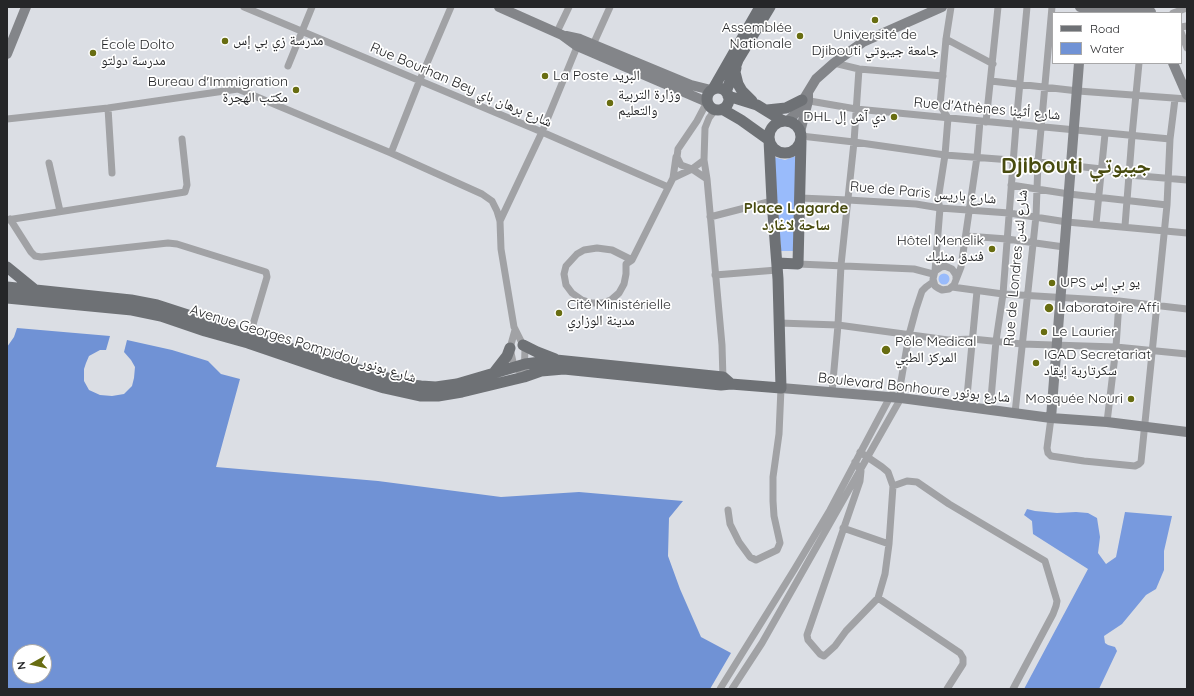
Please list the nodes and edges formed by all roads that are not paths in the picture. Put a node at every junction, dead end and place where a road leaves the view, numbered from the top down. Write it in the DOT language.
graph roads {
  1 [pos="26,7"];
  2 [pos="244,7"];
  3 [pos="312,7"];
  4 [pos="451,7"];
  5 [pos="501,7"];
  6 [pos="569,7"];
  7 [pos="610,7"];
  8 [pos="760,7"];
  9 [pos="770,7"];
  10 [pos="942,7"];
  11 [pos="951,7"];
  12 [pos="998,7"];
  13 [pos="1027,7"];
  14 [pos="1052,7"];
  15 [pos="1081,7"];
  16 [pos="1187,8"];
  17 [pos="1148,11"];
  18 [pos="1176,12"];
  19 [pos="302,31"];
  20 [pos="560,34"];
  21 [pos="1182,35"];
  22 [pos="946,39"];
  23 [pos="579,42"];
  24 [pos="592,48"];
  25 [pos="1187,48"];
  26 [pos="7,54"];
  27 [pos="738,60"];
  28 [pos="834,63"];
  29 [pos="993,64"];
  30 [pos="1079,64"];
  31 [pos="1139,64"];
  32 [pos="1173,64"];
  33 [pos="288,66"];
  34 [pos="859,69"];
  35 [pos="943,76"];
  36 [pos="991,81"];
  37 [pos="419,82"];
  38 [pos="1019,84"];
  39 [pos="1044,87"];
  40 [pos="712,89"];
  41 [pos="1078,91"];
  42 [pos="727,94"];
  43 [pos="1137,95"];
  44 [pos="1187,95"];
  45 [pos="806,98"];
  46 [pos="1175,99"];
  47 [pos="1187,99"];
  48 [pos="715,107"];
  49 [pos="108,108"];
  50 [pos="762,108"];
  51 [pos="856,109"];
  52 [pos="948,118"];
  53 [pos="7,119"];
  54 [pos="697,121"];
  55 [pos="785,121"];
  56 [pos="983,122"];
  57 [pos="1016,125"];
  58 [pos="1042,127"];
  59 [pos="706,128"];
  60 [pos="1074,130"];
  61 [pos="542,132"];
  62 [pos="1105,134"];
  63 [pos="801,136"];
  64 [pos="1132,136"];
  65 [pos="182,138"];
  66 [pos="1170,139"];
  67 [pos="769,140"];
  68 [pos="854,142"];
  69 [pos="391,153"];
  70 [pos="676,153"];
  71 [pos="945,154"];
  72 [pos="977,157"];
  73 [pos="704,160"];
  74 [pos="1013,160"];
  75 [pos="1038,162"];
  76 [pos="49,163"];
  77 [pos="1072,166"];
  78 [pos="692,169"];
  79 [pos="1102,169"];
  80 [pos="112,173"];
  81 [pos="1129,175"];
  82 [pos="673,178"];
  83 [pos="707,178"];
  84 [pos="1168,179"];
  85 [pos="1187,180"];
  86 [pos="1011,185"];
  87 [pos="668,187"];
  88 [pos="1036,190"];
  89 [pos="1069,194"];
  90 [pos="1099,197"];
  91 [pos="800,198"];
  92 [pos="848,200"];
  93 [pos="1127,200"];
  94 [pos="772,201"];
  95 [pos="1168,204"];
  96 [pos="940,208"];
  97 [pos="60,211"];
  98 [pos="970,211"];
  99 [pos="1009,213"];
  100 [pos="1036,216"];
  101 [pos="710,217"];
  102 [pos="8,219"];
  103 [pos="500,221"];
  104 [pos="1067,222"];
  105 [pos="1096,224"];
  106 [pos="1125,226"];
  107 [pos="1165,231"];
  108 [pos="1187,233"];
  109 [pos="966,236"];
  110 [pos="1007,239"];
  111 [pos="1034,243"];
  112 [pos="1064,247"];
  113 [pos="632,260"];
  114 [pos="798,264"];
  115 [pos="841,265"];
  116 [pos="777,266"];
  117 [pos="7,267"];
  118 [pos="715,275"];
  119 [pos="934,276"];
  120 [pos="956,278"];
  121 [pos="7,287"];
  122 [pos="952,288"];
  123 [pos="35,290"];
  124 [pos="977,291"];
  125 [pos="1003,294"];
  126 [pos="1028,296"];
  127 [pos="7,298"];
  128 [pos="1060,298"];
  129 [pos="1119,301"];
  130 [pos="1158,306"];
  131 [pos="1187,309"];
  132 [pos="779,323"];
  133 [pos="838,325"];
  134 [pos="515,330"];
  135 [pos="909,335"];
  136 [pos="249,339"];
  137 [pos="972,339"];
  138 [pos="996,341"];
  139 [pos="1022,344"];
  140 [pos="523,345"];
  141 [pos="1056,345"];
  142 [pos="1116,347"];
  143 [pos="510,348"];
  144 [pos="1152,351"];
  145 [pos="1187,354"];
  146 [pos="556,360"];
  147 [pos="520,366"];
  148 [pos="493,374"];
  149 [pos="524,377"];
  150 [pos="725,382"];
  151 [pos="900,387"];
  152 [pos="781,388"];
  153 [pos="421,391"];
  154 [pos="832,392"];
  155 [pos="890,397"];
  156 [pos="901,398"];
  157 [pos="966,407"];
  158 [pos="990,410"];
  159 [pos="1015,412"];
  160 [pos="1051,418"];
  161 [pos="1107,422"];
  162 [pos="1144,427"];
  163 [pos="1187,432"];
  164 [pos="860,452"];
  165 [pos="867,457"];
  166 [pos="855,462"];
  167 [pos="860,468"];
  168 [pos="894,486"];
  169 [pos="728,510"];
  170 [pos="843,528"];
  171 [pos="889,544"];
  172 [pos="878,598"];
  173 [pos="720,689"];
  174 [pos="732,689"];
  175 [pos="946,689"];
  176 [pos="1013,689"];
  1 -- 26 [label="main road"];
  2 -- 19 [label="street, Rue Bourhan Bey شارع برهان باي"];
  3 -- 19 [label="street"];
  4 -- 37 [label="street"];
  5 -- 20 [label="main road"];
  6 -- 20 [label="street"];
  7 -- 24 [label="street"];
  8 -- 40 [label="main road"];
  9 -- 27 [label="main road"];
  10 -- 28 [label="main road"];
  11 -- 22 [label="street"];
  12 -- 29 [label="street"];
  13 -- 38 [label="street"];
  14 -- 39 [label="street, Rue de Londres شارع لندن"];
  15 -- 17 [label="main road"];
  16 -- 18 [label="street"];
  19 -- 33 [label="street"];
  19 -- 37 [label="street, Rue Bourhan Bey شارع برهان باي"];
  20 -- 23 [label="main road"];
  21 -- 25 [label="street"];
  22 -- 29 [label="street"];
  22 -- 35 [label="street"];
  23 -- 24 [label="main road"];
  23 -- 61 [label="street"];
  24 -- 40 [label="main road"];
  24 -- 48 [label="main road"];
  27 -- 42 [label="main road"];
  27 -- 50 [label="main road"];
  28 -- 34 [label="street"];
  28 -- 45 [label="main road"];
  29 -- 36 [label="street"];
  30 -- 41 [label="main road"];
  31 -- 43 [label="street"];
  32 -- 44 [label="main road"];
  34 -- 35 [label="street"];
  34 -- 51 [label="street"];
  35 -- 52 [label="street"];
  36 -- 38 [label="street"];
  36 -- 56 [label="street"];
  37 -- 61 [label="street, Rue Bourhan Bey شارع برهان باي"];
  37 -- 69 [label="street"];
  38 -- 39 [label="street"];
  38 -- 57 [label="street"];
  39 -- 41 [label="street"];
  39 -- 58 [label="street, Rue de Londres شارع لندن"];
  40 -- 42 [label="main road"];
  40 -- 48 [label="main road"];
  41 -- 43 [label="street"];
  41 -- 60 [label="main road"];
  42 -- 48 [label="main road"];
  42 -- 50 [label="main road"];
  43 -- 46 [label="street"];
  43 -- 64 [label="street"];
  45 -- 50 [label="main road"];
  45 -- 51 [label="street, Rue d'Athènes شارع أثينا"];
  45 -- 55 [label="main road"];
  45 -- 63 [label="main road"];
  46 -- 47 [label="street"];
  46 -- 66 [label="street"];
  48 -- 54 [label="street"];
  48 -- 59 [label="street"];
  48 -- 67 [label="main road"];
  49 -- 53 [label="street"];
  49 -- 69 [label="street"];
  49 -- 80 [label="street"];
  50 -- 55 [label="main road"];
  51 -- 52 [label="street, Rue d'Athènes شارع أثينا"];
  51 -- 68 [label="street"];
  52 -- 56 [label="street, Rue d'Athènes شارع أثينا"];
  52 -- 71 [label="street"];
  54 -- 59 [label="street"];
  54 -- 70 [label="street"];
  55 -- 63 [label="main road"];
  55 -- 67 [label="main road"];
  56 -- 57 [label="street, Rue d'Athènes شارع أثينا"];
  56 -- 72 [label="street"];
  57 -- 58 [label="street, Rue d'Athènes شارع أثينا"];
  57 -- 74 [label="street"];
  58 -- 60 [label="street, Rue d'Athènes شارع أثينا"];
  58 -- 75 [label="street, Rue de Londres شارع لندن"];
  59 -- 73 [label="street"];
  60 -- 62 [label="street, Rue d'Athènes شارع أثينا"];
  60 -- 77 [label="main road"];
  61 -- 87 [label="street, Rue Bourhan Bey شارع برهان باي"];
  61 -- 103 [label="street"];
  62 -- 64 [label="street, Rue d'Athènes شارع أثينا"];
  62 -- 79 [label="street"];
  63 -- 67 [label="main road"];
  63 -- 68 [label="street"];
  63 -- 91 [label="main road"];
  64 -- 66 [label="street, Rue d'Athènes شارع أثينا"];
  64 -- 81 [label="street"];
  65 -- 97 [label="street"];
  66 -- 84 [label="street"];
  67 -- 94 [label="main road"];
  68 -- 71 [label="street"];
  68 -- 92 [label="street"];
  69 -- 103 [label="street"];
  70 -- 78 [label="street"];
  70 -- 82 [label="street"];
  71 -- 72 [label="street"];
  71 -- 96 [label="street"];
  72 -- 74 [label="street"];
  72 -- 98 [label="street"];
  73 -- 78 [label="street"];
  73 -- 83 [label="street"];
  74 -- 75 [label="street"];
  74 -- 86 [label="street"];
  75 -- 77 [label="street"];
  75 -- 88 [label="street, Rue de Londres شارع لندن"];
  76 -- 97 [label="street"];
  77 -- 79 [label="street"];
  77 -- 89 [label="main road"];
  78 -- 82 [label="street"];
  78 -- 83 [label="street"];
  79 -- 81 [label="street"];
  79 -- 90 [label="street"];
  81 -- 84 [label="street"];
  81 -- 93 [label="street"];
  82 -- 87 [label="street"];
  83 -- 101 [label="street"];
  84 -- 85 [label="street"];
  84 -- 95 [label="street"];
  86 -- 88 [label="street"];
  86 -- 99 [label="street"];
  87 -- 113 [label="street"];
  88 -- 89 [label="street"];
  88 -- 100 [label="street, Rue de Londres شارع لندن"];
  89 -- 90 [label="street"];
  89 -- 104 [label="main road"];
  90 -- 93 [label="street"];
  90 -- 105 [label="street"];
  91 -- 92 [label="street, Rue de Paris شارع باريس"];
  91 -- 114 [label="main road"];
  92 -- 96 [label="street, Rue de Paris شارع باريس"];
  92 -- 115 [label="street"];
  93 -- 95 [label="street"];
  93 -- 106 [label="street"];
  94 -- 101 [label="street"];
  94 -- 116 [label="main road"];
  95 -- 107 [label="street"];
  96 -- 98 [label="street, Rue de Paris شارع باريس"];
  96 -- 119 [label="street"];
  97 -- 102 [label="street"];
  98 -- 99 [label="street, Rue de Paris شارع باريس"];
  98 -- 109 [label="street"];
  99 -- 100 [label="street, Rue de Paris شارع باريس"];
  99 -- 110 [label="street"];
  100 -- 104 [label="street, Rue de Paris شارع باريس"];
  100 -- 111 [label="street, Rue de Londres شارع لندن"];
  101 -- 118 [label="street"];
  102 -- 136 [label="street"];
  103 -- 134 [label="street"];
  104 -- 105 [label="street, Rue de Paris شارع باريس"];
  104 -- 112 [label="main road"];
  105 -- 106 [label="street, Rue de Paris شارع باريس"];
  106 -- 107 [label="street, Rue de Paris شارع باريس"];
  107 -- 108 [label="street, Rue de Paris شارع باريس"];
  107 -- 130 [label="street"];
  109 -- 110 [label="street"];
  109 -- 120 [label="street"];
  110 -- 111 [label="street"];
  110 -- 125 [label="street"];
  111 -- 112 [label="street"];
  111 -- 126 [label="street, Rue de Londres شارع لندن"];
  112 -- 128 [label="main road"];
  113 -- 113 [label="street"];
  114 -- 115 [label="street"];
  114 -- 116 [label="main road"];
  115 -- 119 [label="street"];
  115 -- 133 [label="street"];
  116 -- 118 [label="street"];
  116 -- 132 [label="main road"];
  117 -- 123 [label="main road"];
  118 -- 150 [label="street"];
  119 -- 120 [label="street"];
  119 -- 122 [label="street"];
  119 -- 135 [label="street"];
  120 -- 122 [label="street"];
  121 -- 123 [label="main road, Avenue Georges Pompidou شارع بونور"];
  122 -- 124 [label="street"];
  123 -- 136 [label="main road, Avenue Georges Pompidou شارع بونور"];
  124 -- 125 [label="street"];
  124 -- 137 [label="street"];
  125 -- 126 [label="street"];
  125 -- 138 [label="street"];
  126 -- 128 [label="street"];
  126 -- 139 [label="street, Rue de Londres شارع لندن"];
  127 -- 136 [label="main road, Avenue Georges Pompidou شارع بونور"];
  128 -- 129 [label="street"];
  128 -- 141 [label="main road"];
  129 -- 130 [label="street"];
  129 -- 142 [label="street"];
  130 -- 131 [label="street"];
  130 -- 144 [label="street"];
  132 -- 133 [label="street"];
  132 -- 152 [label="main road"];
  133 -- 135 [label="street"];
  133 -- 154 [label="street"];
  134 -- 140 [label="street"];
  134 -- 143 [label="street"];
  135 -- 137 [label="street"];
  135 -- 151 [label="street"];
  136 -- 153 [label="main road, Avenue Georges Pompidou شارع بونور"];
  137 -- 138 [label="street"];
  137 -- 157 [label="street"];
  138 -- 139 [label="street"];
  138 -- 158 [label="street"];
  139 -- 141 [label="street"];
  139 -- 159 [label="street, Rue de Londres شارع لندن"];
  140 -- 146 [label="main road"];
  140 -- 147 [label="street"];
  141 -- 142 [label="street"];
  141 -- 160 [label="main road"];
  142 -- 144 [label="street"];
  142 -- 161 [label="street"];
  143 -- 147 [label="street"];
  143 -- 148 [label="main road"];
  144 -- 145 [label="street"];
  144 -- 162 [label="street"];
  146 -- 147 [label="main road, Avenue Georges Pompidou شارع بونور"];
  146 -- 150 [label="main road, Avenue Georges Pompidou شارع بونور"];
  147 -- 148 [label="main road, Avenue Georges Pompidou شارع بونور"];
  147 -- 149 [label="street"];
  148 -- 153 [label="main road, Avenue Georges Pompidou شارع بونور"];
  149 -- 150 [label="main road, Avenue Georges Pompidou شارع بونور"];
  149 -- 153 [label="main road, Avenue Georges Pompidou شارع بونور"];
  150 -- 152 [label="main road"];
  151 -- 155 [label="street"];
  151 -- 156 [label="street"];
  152 -- 154 [label="main road, Boulevard Bonhoure شارع بونور"];
  152 -- 169 [label="street"];
  154 -- 155 [label="main road, Boulevard Bonhoure شارع بونور"];
  155 -- 156 [label="main road, Boulevard Bonhoure شارع بونور"];
  155 -- 164 [label="street"];
  156 -- 157 [label="main road, Boulevard Bonhoure شارع بونور"];
  156 -- 165 [label="street"];
  157 -- 158 [label="main road, Boulevard Bonhoure شارع بونور"];
  158 -- 159 [label="main road, Boulevard Bonhoure شارع بونور"];
  159 -- 160 [label="main road, Boulevard Bonhoure شارع بونور"];
  160 -- 161 [label="main road, Boulevard Bonhoure شارع بونور"];
  160 -- 162 [label="street"];
  161 -- 162 [label="main road, Boulevard Bonhoure شارع بونور"];
  162 -- 163 [label="main road, Boulevard Bonhoure شارع بونور"];
  164 -- 165 [label="street"];
  164 -- 166 [label="street"];
  165 -- 167 [label="street"];
  165 -- 168 [label="street"];
  166 -- 167 [label="street"];
  166 -- 173 [label="street"];
  167 -- 170 [label="street"];
  167 -- 174 [label="street"];
  168 -- 171 [label="street"];
  168 -- 176 [label="street"];
  170 -- 171 [label="street"];
  170 -- 172 [label="street"];
  171 -- 172 [label="street"];
  172 -- 175 [label="street"];
}
